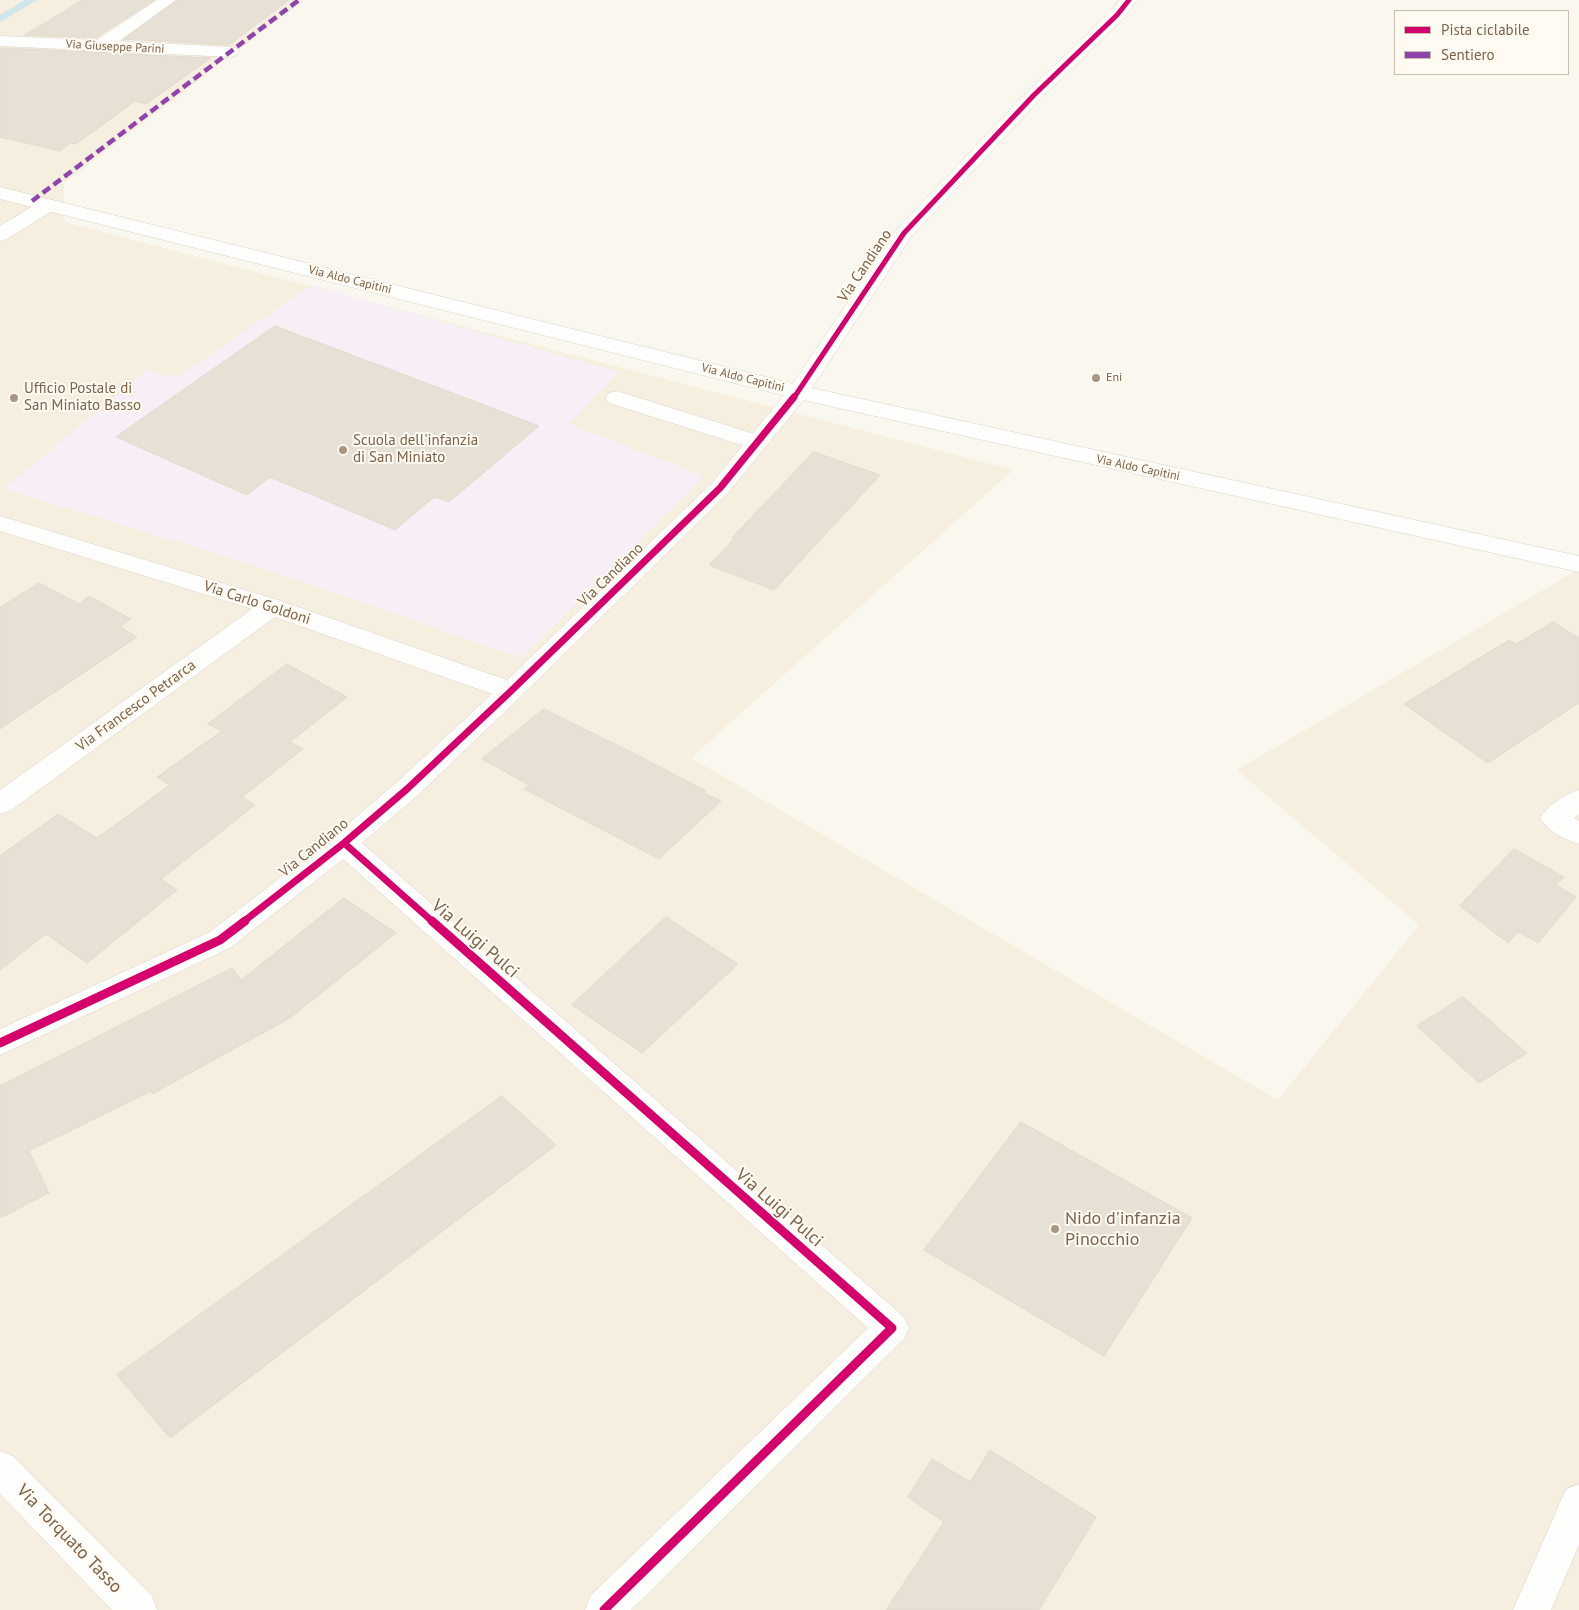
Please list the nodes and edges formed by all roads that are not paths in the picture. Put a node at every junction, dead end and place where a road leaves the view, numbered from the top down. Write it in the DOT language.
graph roads {
  1 [pos="168,0"];
  2 [pos="1129,0"];
  3 [pos="0,41"];
  4 [pos="99,47"];
  5 [pos="230,52"];
  6 [pos="0,193"];
  7 [pos="48,204"];
  8 [pos="0,235"];
  9 [pos="798,392"];
  10 [pos="618,398"];
  11 [pos="756,442"];
  12 [pos="0,523"];
  13 [pos="1579,564"];
  14 [pos="272,607"];
  15 [pos="511,691"];
  16 [pos="1579,800"];
  17 [pos="0,804"];
  18 [pos="1579,834"];
  19 [pos="344,843"];
  20 [pos="0,1043"];
  21 [pos="0,1468"];
  22 [pos="1579,1502"];
  23 [pos="138,1610"];
  24 [pos="604,1610"];
  25 [pos="1532,1610"];
  1 -- 4 [label="street"];
  2 -- 9 [label="street, Via Candiano"];
  3 -- 4 [label="street, Via Giuseppe Parini"];
  4 -- 5 [label="street, Via Giuseppe Parini"];
  6 -- 7 [label="street, Via Aldo Capitini"];
  7 -- 8 [label="street"];
  7 -- 9 [label="street, Via Aldo Capitini"];
  9 -- 11 [label="street, Via Candiano"];
  9 -- 13 [label="street, Via Aldo Capitini"];
  10 -- 11 [label="street"];
  11 -- 15 [label="street, Via Candiano"];
  12 -- 14 [label="street, Via Carlo Goldoni"];
  14 -- 15 [label="street, Via Carlo Goldoni"];
  14 -- 17 [label="street, Via Francesco Petrarca"];
  15 -- 19 [label="street, Via Candiano"];
  16 -- 18 [label="street"];
  19 -- 20 [label="street, Via Candiano"];
  19 -- 24 [label="street, Via Luigi Pulci"];
  21 -- 23 [label="street, Via Torquato Tasso"];
  22 -- 25 [label="street"];
}
